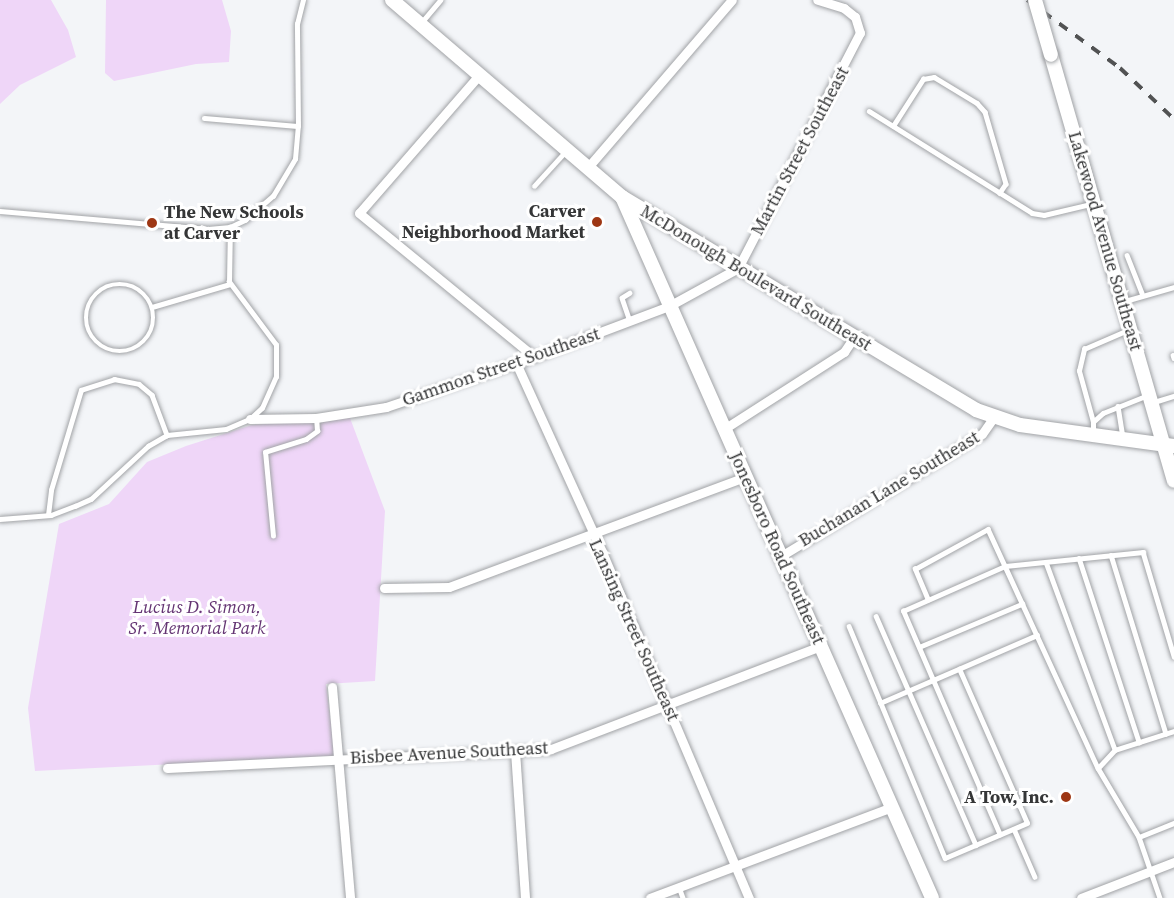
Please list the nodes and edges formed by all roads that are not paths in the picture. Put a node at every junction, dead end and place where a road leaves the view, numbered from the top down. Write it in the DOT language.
graph roads {
  1 [pos="303,0"];
  2 [pos="392,0"];
  3 [pos="440,0"];
  4 [pos="732,0"];
  5 [pos="817,0"];
  6 [pos="1035,0"];
  7 [pos="420,24"];
  8 [pos="480,74"];
  9 [pos="870,111"];
  10 [pos="204,118"];
  11 [pos="298,126"];
  12 [pos="893,126"];
  13 [pos="568,149"];
  14 [pos="589,166"];
  15 [pos="534,186"];
  16 [pos="1000,193"];
  17 [pos="622,197"];
  18 [pos="1094,203"];
  19 [pos="0,211"];
  20 [pos="230,227"];
  21 [pos="1127,255"];
  22 [pos="738,268"];
  23 [pos="230,284"];
  24 [pos="1174,287"];
  25 [pos="630,293"];
  26 [pos="1142,293"];
  27 [pos="1122,303"];
  28 [pos="669,306"];
  29 [pos="152,307"];
  30 [pos="630,321"];
  31 [pos="1130,329"];
  32 [pos="854,337"];
  33 [pos="534,357"];
  34 [pos="516,363"];
  35 [pos="1174,396"];
  36 [pos="1150,399"];
  37 [pos="1118,406"];
  38 [pos="316,418"];
  39 [pos="993,418"];
  40 [pos="250,420"];
  41 [pos="724,429"];
  42 [pos="1093,429"];
  43 [pos="167,435"];
  44 [pos="1124,439"];
  45 [pos="1169,445"];
  46 [pos="745,477"];
  47 [pos="1174,481"];
  48 [pos="48,515"];
  49 [pos="0,519"];
  50 [pos="592,534"];
  51 [pos="273,536"];
  52 [pos="1111,555"];
  53 [pos="781,556"];
  54 [pos="1079,558"];
  55 [pos="1046,562"];
  56 [pos="1005,566"];
  57 [pos="384,588"];
  58 [pos="928,600"];
  59 [pos="1022,604"];
  60 [pos="876,616"];
  61 [pos="849,627"];
  62 [pos="1037,635"];
  63 [pos="821,646"];
  64 [pos="919,647"];
  65 [pos="1174,656"];
  66 [pos="959,669"];
  67 [pos="933,680"];
  68 [pos="332,687"];
  69 [pos="909,691"];
  70 [pos="880,703"];
  71 [pos="667,705"];
  72 [pos="1174,731"];
  73 [pos="1166,734"];
  74 [pos="1139,742"];
  75 [pos="1115,750"];
  76 [pos="515,751"];
  77 [pos="340,760"];
  78 [pos="167,768"];
  79 [pos="1098,768"];
  80 [pos="892,807"];
  81 [pos="1174,823"];
  82 [pos="1014,829"];
  83 [pos="1000,835"];
  84 [pos="1139,837"];
  85 [pos="976,845"];
  86 [pos="1174,862"];
  87 [pos="736,866"];
  88 [pos="1152,870"];
  89 [pos="1035,877"];
  90 [pos="679,887"];
  91 [pos="350,898"];
  92 [pos="525,898"];
  93 [pos="650,898"];
  94 [pos="683,898"];
  95 [pos="749,898"];
  96 [pos="932,898"];
  97 [pos="1081,898"];
  98 [pos="1160,898"];
  1 -- 11 [label="lane"];
  2 -- 7 [label="main road, McDonough Boulevard Southeast"];
  3 -- 7 [label="lane"];
  4 -- 14 [label="street"];
  5 -- 22 [label="street, Martin Street Southeast"];
  6 -- 18 [label="main road, Lakewood Avenue Southeast, bridge"];
  7 -- 8 [label="main road, McDonough Boulevard Southeast"];
  8 -- 13 [label="main road, McDonough Boulevard Southeast"];
  8 -- 33 [label="street"];
  9 -- 12 [label="lane"];
  10 -- 11 [label="lane"];
  11 -- 20 [label="lane"];
  12 -- 16 [label="lane"];
  12 -- 16 [label="lane"];
  13 -- 14 [label="main road, McDonough Boulevard Southeast"];
  13 -- 15 [label="lane"];
  14 -- 17 [label="main road, McDonough Boulevard Southeast"];
  16 -- 18 [label="lane"];
  17 -- 22 [label="main road, McDonough Boulevard Southeast"];
  17 -- 28 [label="main road, Jonesboro Road Southeast"];
  18 -- 27 [label="main road, Lakewood Avenue Southeast"];
  19 -- 20 [label="lane"];
  20 -- 23 [label="lane"];
  21 -- 26 [label="lane"];
  22 -- 28 [label="street, Gammon Street Southeast"];
  22 -- 32 [label="main road, McDonough Boulevard Southeast"];
  23 -- 29 [label="lane"];
  23 -- 40 [label="lane"];
  24 -- 26 [label="lane"];
  25 -- 30 [label="lane"];
  26 -- 27 [label="lane"];
  27 -- 31 [label="main road, Lakewood Avenue Southeast"];
  28 -- 30 [label="street, Gammon Street Southeast"];
  28 -- 41 [label="main road, Jonesboro Road Southeast"];
  29 -- 29 [label="lane"];
  30 -- 33 [label="street, Gammon Street Southeast"];
  31 -- 36 [label="main road, Lakewood Avenue Southeast"];
  31 -- 42 [label="lane"];
  32 -- 39 [label="main road, McDonough Boulevard Southeast"];
  32 -- 41 [label="street"];
  33 -- 34 [label="street, Gammon Street Southeast"];
  34 -- 38 [label="street, Gammon Street Southeast"];
  34 -- 50 [label="street, Lansing Street Southeast"];
  35 -- 36 [label="lane"];
  36 -- 37 [label="lane"];
  36 -- 45 [label="main road, Lakewood Avenue Southeast"];
  37 -- 42 [label="lane"];
  37 -- 44 [label="lane"];
  38 -- 40 [label="street, Gammon Street Southeast"];
  38 -- 51 [label="lane"];
  39 -- 42 [label="main road, McDonough Boulevard Southeast"];
  39 -- 53 [label="street, Buchanan Lane Southeast"];
  40 -- 43 [label="lane"];
  41 -- 46 [label="main road, Jonesboro Road Southeast"];
  42 -- 44 [label="main road, McDonough Boulevard Southeast"];
  43 -- 48 [label="lane"];
  43 -- 48 [label="lane"];
  44 -- 45 [label="main road, McDonough Boulevard Southeast"];
  45 -- 47 [label="main road, Lakewood Avenue Southeast"];
  46 -- 50 [label="street"];
  46 -- 53 [label="main road, Jonesboro Road Southeast"];
  48 -- 49 [label="lane"];
  50 -- 57 [label="street"];
  50 -- 71 [label="street, Lansing Street Southeast"];
  52 -- 54 [label="lane"];
  52 -- 65 [label="lane"];
  52 -- 73 [label="lane"];
  53 -- 63 [label="main road, Jonesboro Road Southeast"];
  54 -- 55 [label="lane"];
  54 -- 74 [label="lane"];
  55 -- 56 [label="lane"];
  55 -- 75 [label="lane"];
  56 -- 58 [label="lane"];
  56 -- 58 [label="lane"];
  56 -- 59 [label="lane"];
  58 -- 64 [label="lane"];
  59 -- 62 [label="lane"];
  59 -- 64 [label="lane"];
  60 -- 69 [label="lane"];
  61 -- 70 [label="lane"];
  62 -- 66 [label="lane"];
  62 -- 79 [label="lane"];
  63 -- 71 [label="street, Bisbee Avenue Southeast"];
  63 -- 80 [label="main road, Jonesboro Road Southeast"];
  64 -- 67 [label="lane"];
  66 -- 67 [label="lane"];
  66 -- 82 [label="lane"];
  67 -- 69 [label="lane"];
  67 -- 83 [label="lane"];
  68 -- 77 [label="street"];
  69 -- 70 [label="lane"];
  69 -- 85 [label="lane"];
  70 -- 85 [label="lane"];
  71 -- 76 [label="street, Bisbee Avenue Southeast"];
  71 -- 87 [label="street, Lansing Street Southeast"];
  72 -- 73 [label="lane"];
  73 -- 74 [label="lane"];
  74 -- 75 [label="lane"];
  75 -- 79 [label="lane"];
  76 -- 77 [label="street, Bisbee Avenue Southeast"];
  76 -- 92 [label="street"];
  77 -- 78 [label="street, Bisbee Avenue Southeast"];
  77 -- 91 [label="street"];
  79 -- 84 [label="lane"];
  80 -- 87 [label="street"];
  80 -- 96 [label="main road, Jonesboro Road Southeast"];
  81 -- 84 [label="lane"];
  82 -- 83 [label="lane"];
  82 -- 89 [label="lane"];
  83 -- 85 [label="lane"];
  84 -- 88 [label="lane"];
  86 -- 88 [label="street"];
  87 -- 90 [label="street"];
  87 -- 95 [label="street, Lansing Street Southeast"];
  88 -- 97 [label="street"];
  88 -- 98 [label="lane"];
  90 -- 93 [label="street"];
  90 -- 94 [label="lane"];
}
